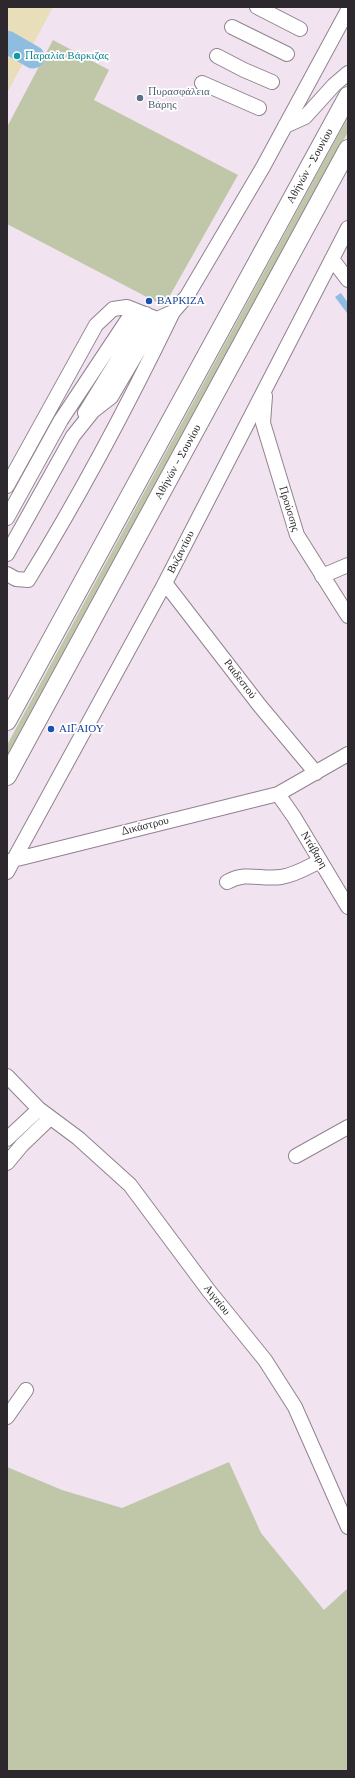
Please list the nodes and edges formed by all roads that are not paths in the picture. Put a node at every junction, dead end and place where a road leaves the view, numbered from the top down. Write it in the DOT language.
graph roads {
  1 [pos="257,7"];
  2 [pos="348,10"];
  3 [pos="232,27"];
  4 [pos="300,29"];
  5 [pos="287,54"];
  6 [pos="217,56"];
  7 [pos="348,73"];
  8 [pos="272,82"];
  9 [pos="202,83"];
  10 [pos="348,96"];
  11 [pos="259,108"];
  12 [pos="285,126"];
  13 [pos="348,148"];
  14 [pos="348,228"];
  15 [pos="332,259"];
  16 [pos="348,280"];
  17 [pos="173,312"];
  18 [pos="145,314"];
  19 [pos="266,389"];
  20 [pos="127,405"];
  21 [pos="89,412"];
  22 [pos="61,420"];
  23 [pos="42,424"];
  24 [pos="7,486"];
  25 [pos="7,518"];
  26 [pos="7,554"];
  27 [pos="348,565"];
  28 [pos="7,574"];
  29 [pos="322,576"];
  30 [pos="165,583"];
  31 [pos="348,616"];
  32 [pos="7,721"];
  33 [pos="348,754"];
  34 [pos="316,773"];
  35 [pos="7,776"];
  36 [pos="278,794"];
  37 [pos="320,861"];
  38 [pos="9,864"];
  39 [pos="226,882"];
  40 [pos="348,907"];
  41 [pos="7,1076"];
  42 [pos="39,1109"];
  43 [pos="50,1118"];
  44 [pos="348,1127"];
  45 [pos="7,1139"];
  46 [pos="296,1156"];
  47 [pos="7,1163"];
  48 [pos="26,1390"];
  49 [pos="7,1416"];
  50 [pos="348,1527"];
  1 -- 4 [label="street"];
  2 -- 12 [label="street"];
  3 -- 5 [label="street"];
  6 -- 8 [label="street"];
  7 -- 12 [label="street"];
  9 -- 11 [label="street"];
  10 -- 32 [label="main road, Αθήνών - Σουνίου"];
  12 -- 17 [label="street"];
  13 -- 35 [label="main road, Αθήνών - Σουνίου"];
  14 -- 15 [label="street, Βυζαντίου"];
  15 -- 16 [label="street"];
  15 -- 19 [label="street, Βυζαντίου"];
  17 -- 18 [label="street"];
  17 -- 20 [label="street"];
  18 -- 21 [label="street"];
  18 -- 22 [label="street"];
  18 -- 23 [label="street"];
  19 -- 29 [label="street, Προύσσης"];
  19 -- 30 [label="street, Βυζαντίου"];
  20 -- 21 [label="street"];
  20 -- 28 [label="street"];
  21 -- 22 [label="street"];
  21 -- 26 [label="street"];
  22 -- 23 [label="street"];
  22 -- 25 [label="street"];
  23 -- 24 [label="street"];
  27 -- 29 [label="street"];
  29 -- 31 [label="street, Προύσσης"];
  30 -- 34 [label="street, Ραιδεστού"];
  30 -- 38 [label="street, Βυζαντίου"];
  33 -- 34 [label="street, Δικάστρου"];
  34 -- 36 [label="street, Δικάστρου"];
  36 -- 37 [label="street, Ντάβαρη"];
  36 -- 38 [label="street, Δικάστρου"];
  37 -- 39 [label="street"];
  37 -- 40 [label="street, Ντάβαρη"];
  41 -- 42 [label="street, Αιγαίου"];
  42 -- 43 [label="street, Αιγαίου"];
  42 -- 45 [label="street"];
  43 -- 47 [label="street"];
  43 -- 50 [label="street, Αιγαίου"];
  44 -- 46 [label="street"];
  48 -- 49 [label="street"];
}
